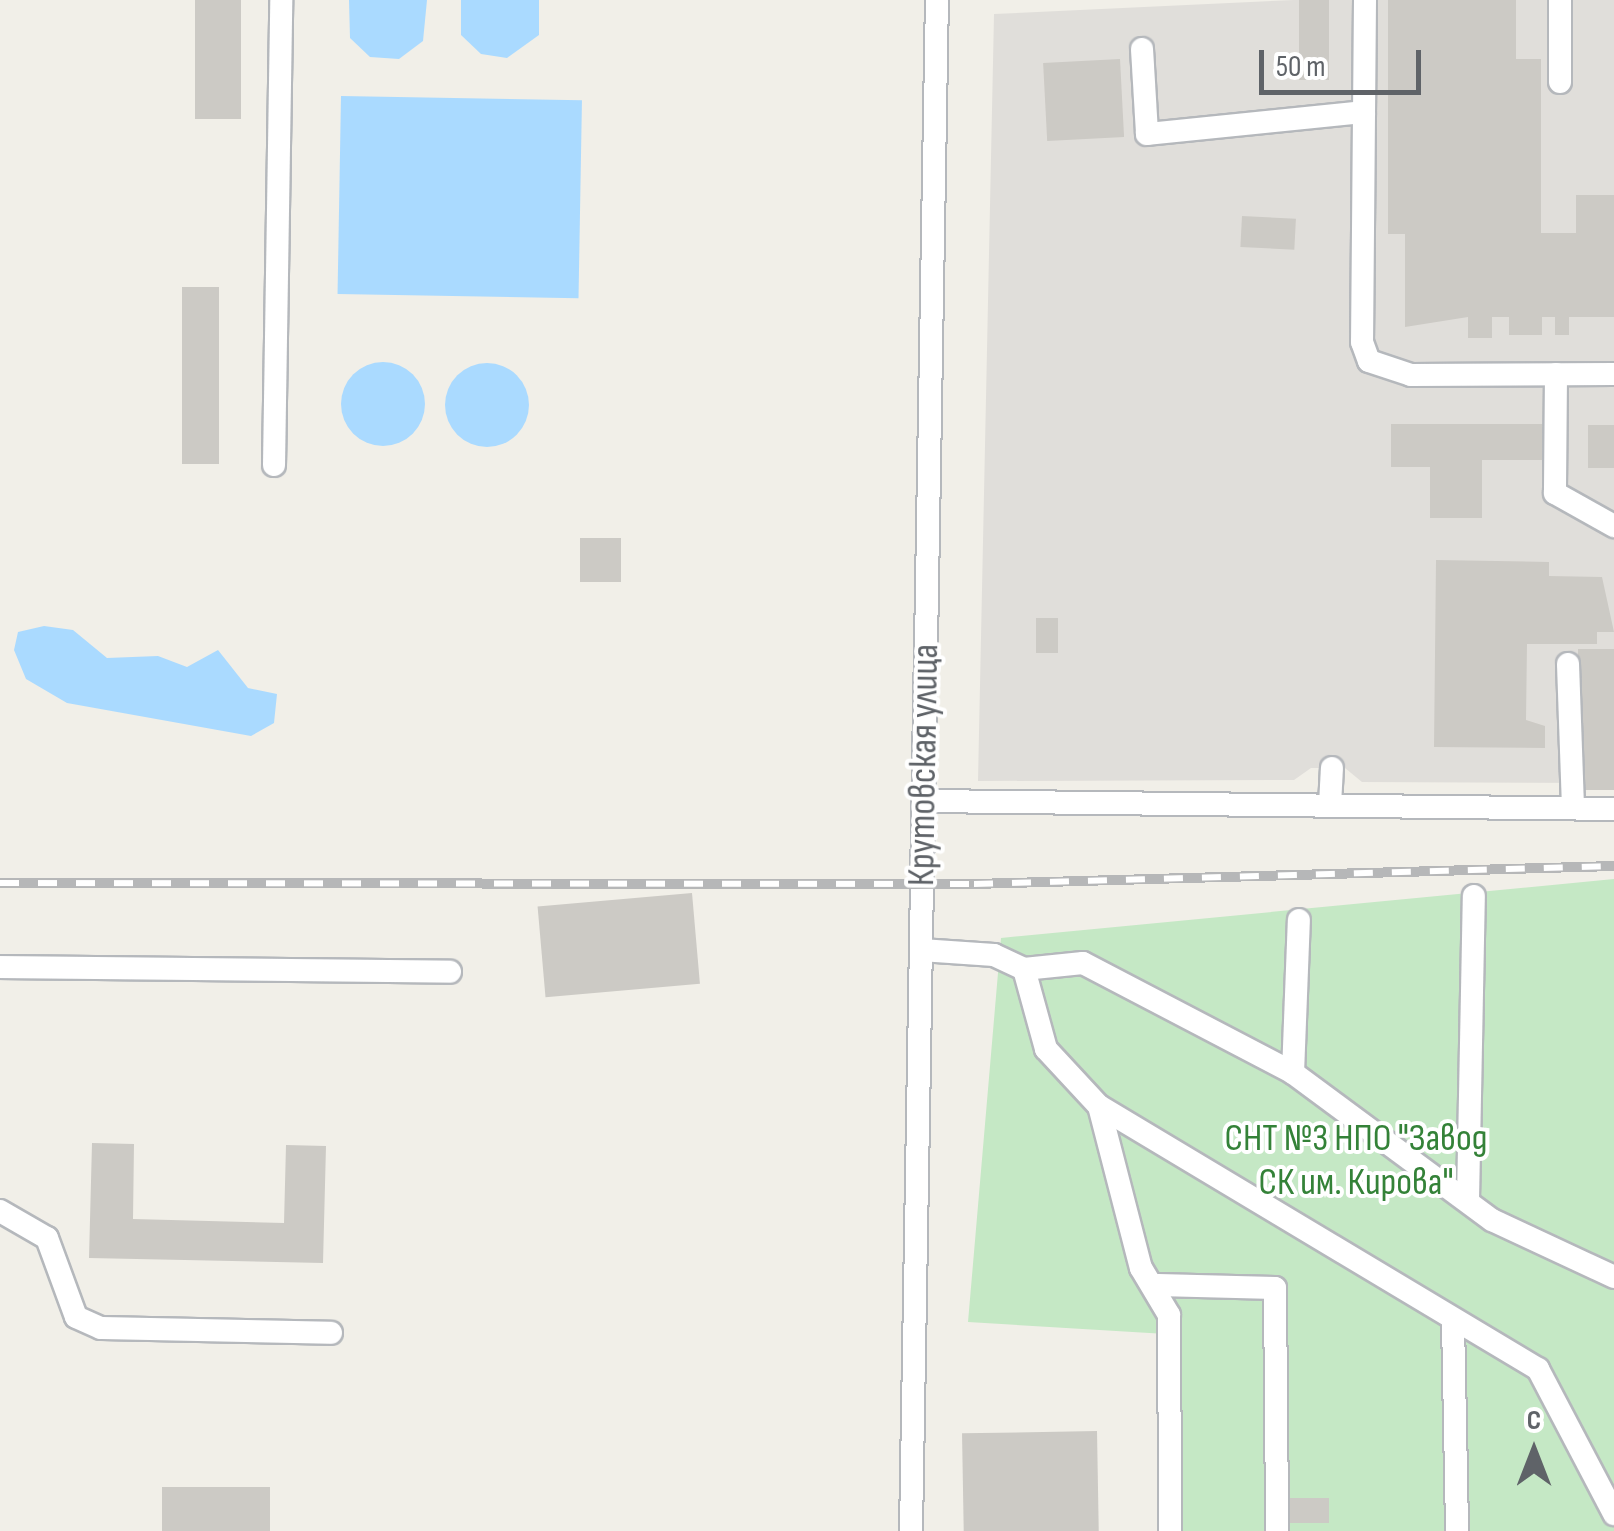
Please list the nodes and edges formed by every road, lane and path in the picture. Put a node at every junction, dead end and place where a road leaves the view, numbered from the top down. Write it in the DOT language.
graph roads {
  1 [pos="281,0"];
  2 [pos="937,0"];
  3 [pos="1365,0"];
  4 [pos="1560,0"];
  5 [pos="1142,48"];
  6 [pos="1560,82"];
  7 [pos="1364,112"];
  8 [pos="1556,374"];
  9 [pos="1614,374"];
  10 [pos="274,465"];
  11 [pos="1614,526"];
  12 [pos="1568,664"];
  13 [pos="1332,768"];
  14 [pos="924,801"];
  15 [pos="1330,805"];
  16 [pos="1573,808"];
  17 [pos="1614,809"];
  18 [pos="1474,896"];
  19 [pos="1298,920"];
  20 [pos="921,950"];
  21 [pos="0,966"];
  22 [pos="1024,969"];
  23 [pos="450,972"];
  24 [pos="1294,1074"];
  25 [pos="1098,1106"];
  26 [pos="1468,1200"];
  27 [pos="0,1211"];
  28 [pos="1614,1277"];
  29 [pos="1158,1285"];
  30 [pos="1453,1320"];
  31 [pos="331,1333"];
  32 [pos="1614,1514"];
  33 [pos="912,1531"];
  34 [pos="1170,1531"];
  35 [pos="1276,1531"];
  36 [pos="1457,1531"];
  1 -- 10 [label="street"];
  2 -- 14 [label="street, Крутовская улица"];
  3 -- 7 [label="street"];
  4 -- 6 [label="street"];
  5 -- 7 [label="street"];
  7 -- 8 [label="street"];
  8 -- 9 [label="street"];
  8 -- 11 [label="street"];
  12 -- 16 [label="street"];
  13 -- 15 [label="street"];
  14 -- 15 [label="street"];
  14 -- 20 [label="street, Крутовская улица"];
  15 -- 16 [label="street"];
  16 -- 17 [label="street"];
  18 -- 26 [label="street"];
  19 -- 24 [label="street"];
  20 -- 22 [label="street"];
  20 -- 33 [label="street, Крутовская улица"];
  21 -- 23 [label="street"];
  22 -- 24 [label="street"];
  22 -- 25 [label="street"];
  24 -- 26 [label="street"];
  25 -- 29 [label="street"];
  25 -- 30 [label="street"];
  26 -- 28 [label="street"];
  27 -- 31 [label="street"];
  29 -- 34 [label="street"];
  29 -- 35 [label="street"];
  30 -- 32 [label="street"];
  30 -- 36 [label="street"];
}
